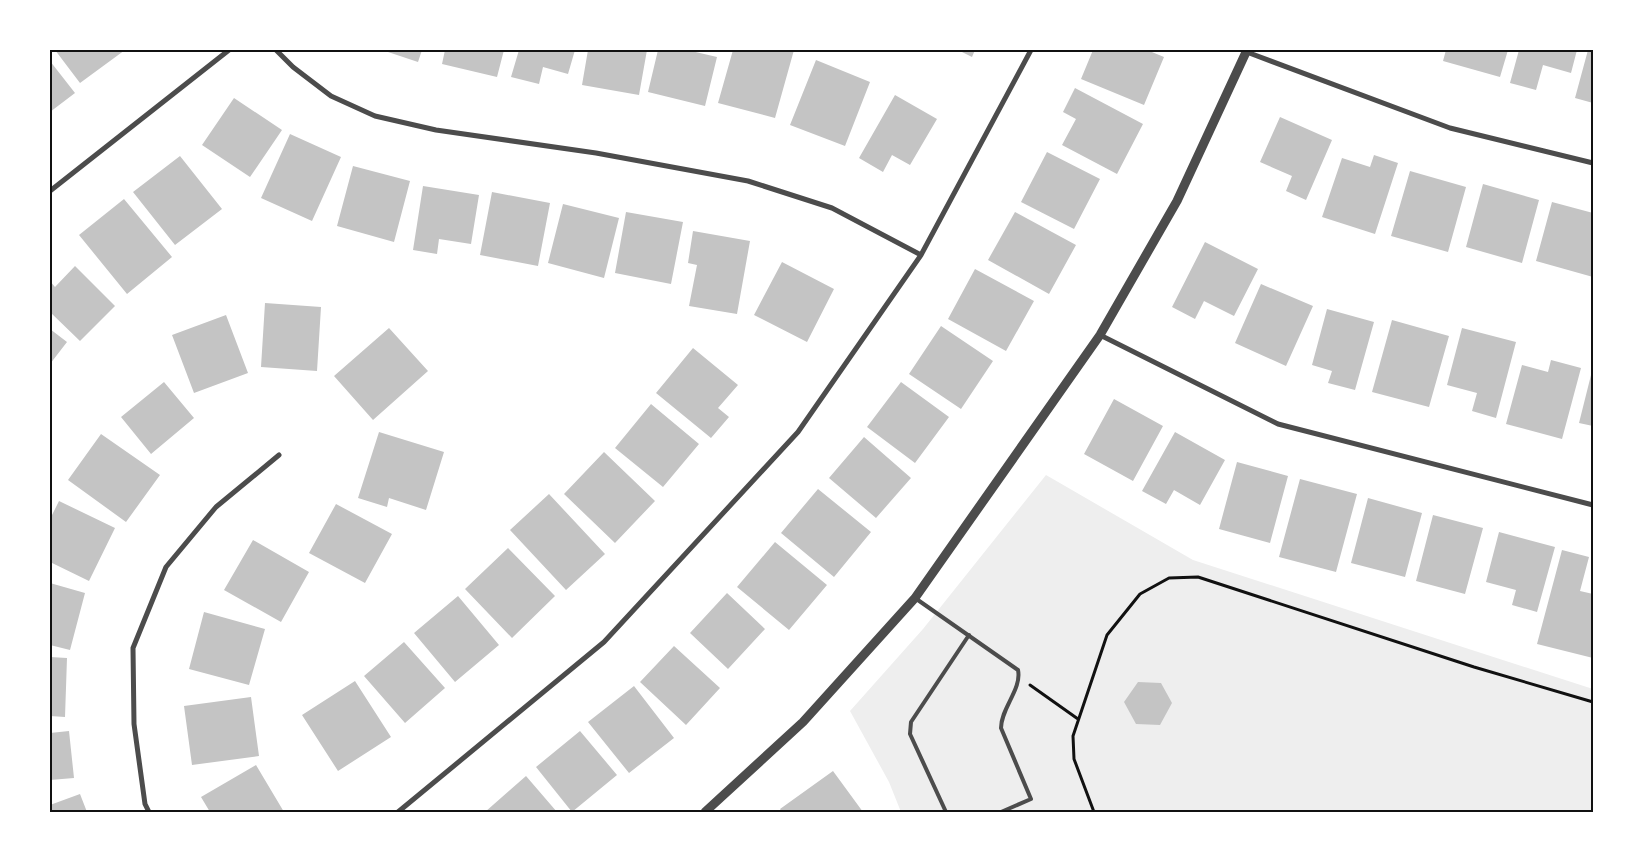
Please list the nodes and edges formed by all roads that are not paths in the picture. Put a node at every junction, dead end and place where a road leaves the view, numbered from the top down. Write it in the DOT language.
graph roads {
  1 [pos="229,50"];
  2 [pos="276,50"];
  3 [pos="1031,50"];
  4 [pos="1245,51"];
  5 [pos="1593,163"];
  6 [pos="50,191"];
  7 [pos="921,255"];
  8 [pos="1100,335"];
  9 [pos="279,455"];
  10 [pos="1593,505"];
  11 [pos="915,598"];
  12 [pos="969,635"];
  13 [pos="150,812"];
  14 [pos="398,812"];
  15 [pos="705,812"];
  16 [pos="946,812"];
  17 [pos="1001,812"];
  1 -- 6 [label="street"];
  2 -- 7 [label="street"];
  3 -- 7 [label="street"];
  4 -- 5 [label="street"];
  4 -- 8 [label="street"];
  7 -- 14 [label="street"];
  8 -- 10 [label="street"];
  8 -- 11 [label="street"];
  9 -- 13 [label="street"];
  11 -- 12 [label="lane"];
  11 -- 15 [label="street"];
  12 -- 16 [label="lane"];
  12 -- 17 [label="lane"];
}
